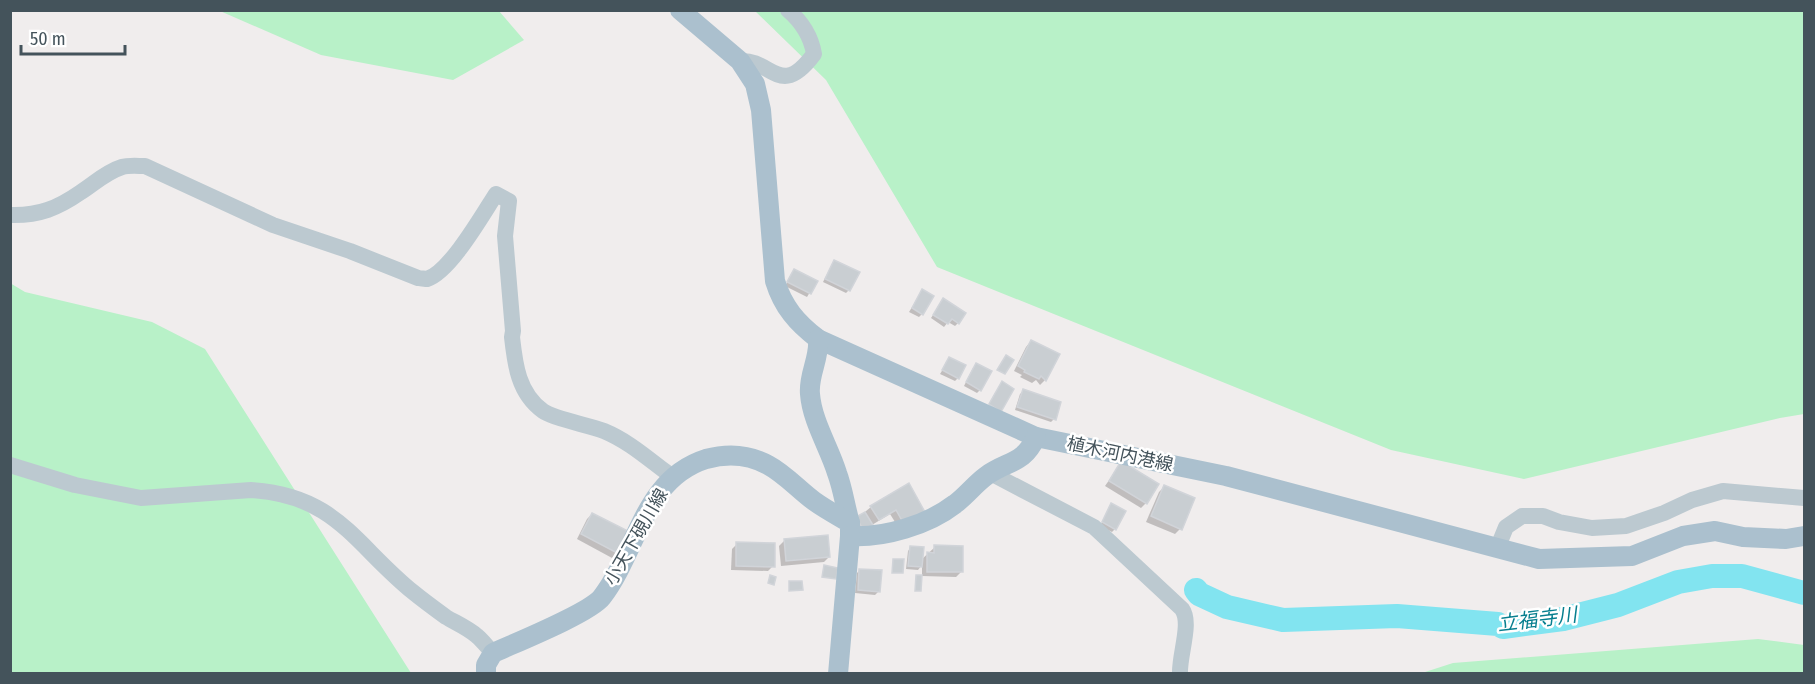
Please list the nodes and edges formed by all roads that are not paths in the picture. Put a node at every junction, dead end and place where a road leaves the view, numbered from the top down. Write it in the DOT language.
graph roads {
  1 [pos="680,10"];
  2 [pos="788,10"];
  3 [pos="740,61"];
  4 [pos="10,215"];
  5 [pos="818,339"];
  6 [pos="1036,437"];
  7 [pos="10,465"];
  8 [pos="993,472"];
  9 [pos="671,478"];
  10 [pos="1804,498"];
  11 [pos="850,530"];
  12 [pos="1804,536"];
  13 [pos="1497,549"];
  14 [pos="493,653"];
  15 [pos="486,674"];
  16 [pos="838,674"];
  17 [pos="1180,674"];
  1 -- 3 [label="main road, 植木河内港線"];
  2 -- 3 [label="street"];
  3 -- 5 [label="main road, 植木河内港線"];
  4 -- 9 [label="street"];
  5 -- 6 [label="main road, 植木河内港線"];
  5 -- 11 [label="main road"];
  6 -- 8 [label="main road"];
  6 -- 13 [label="main road, 植木河内港線"];
  7 -- 14 [label="street"];
  8 -- 11 [label="main road"];
  8 -- 17 [label="street"];
  9 -- 11 [label="main road, 小天下硯川線"];
  9 -- 14 [label="main road, 小天下硯川線"];
  10 -- 13 [label="street"];
  11 -- 16 [label="main road"];
  12 -- 13 [label="main road, 植木河内港線"];
  14 -- 15 [label="main road"];
}
